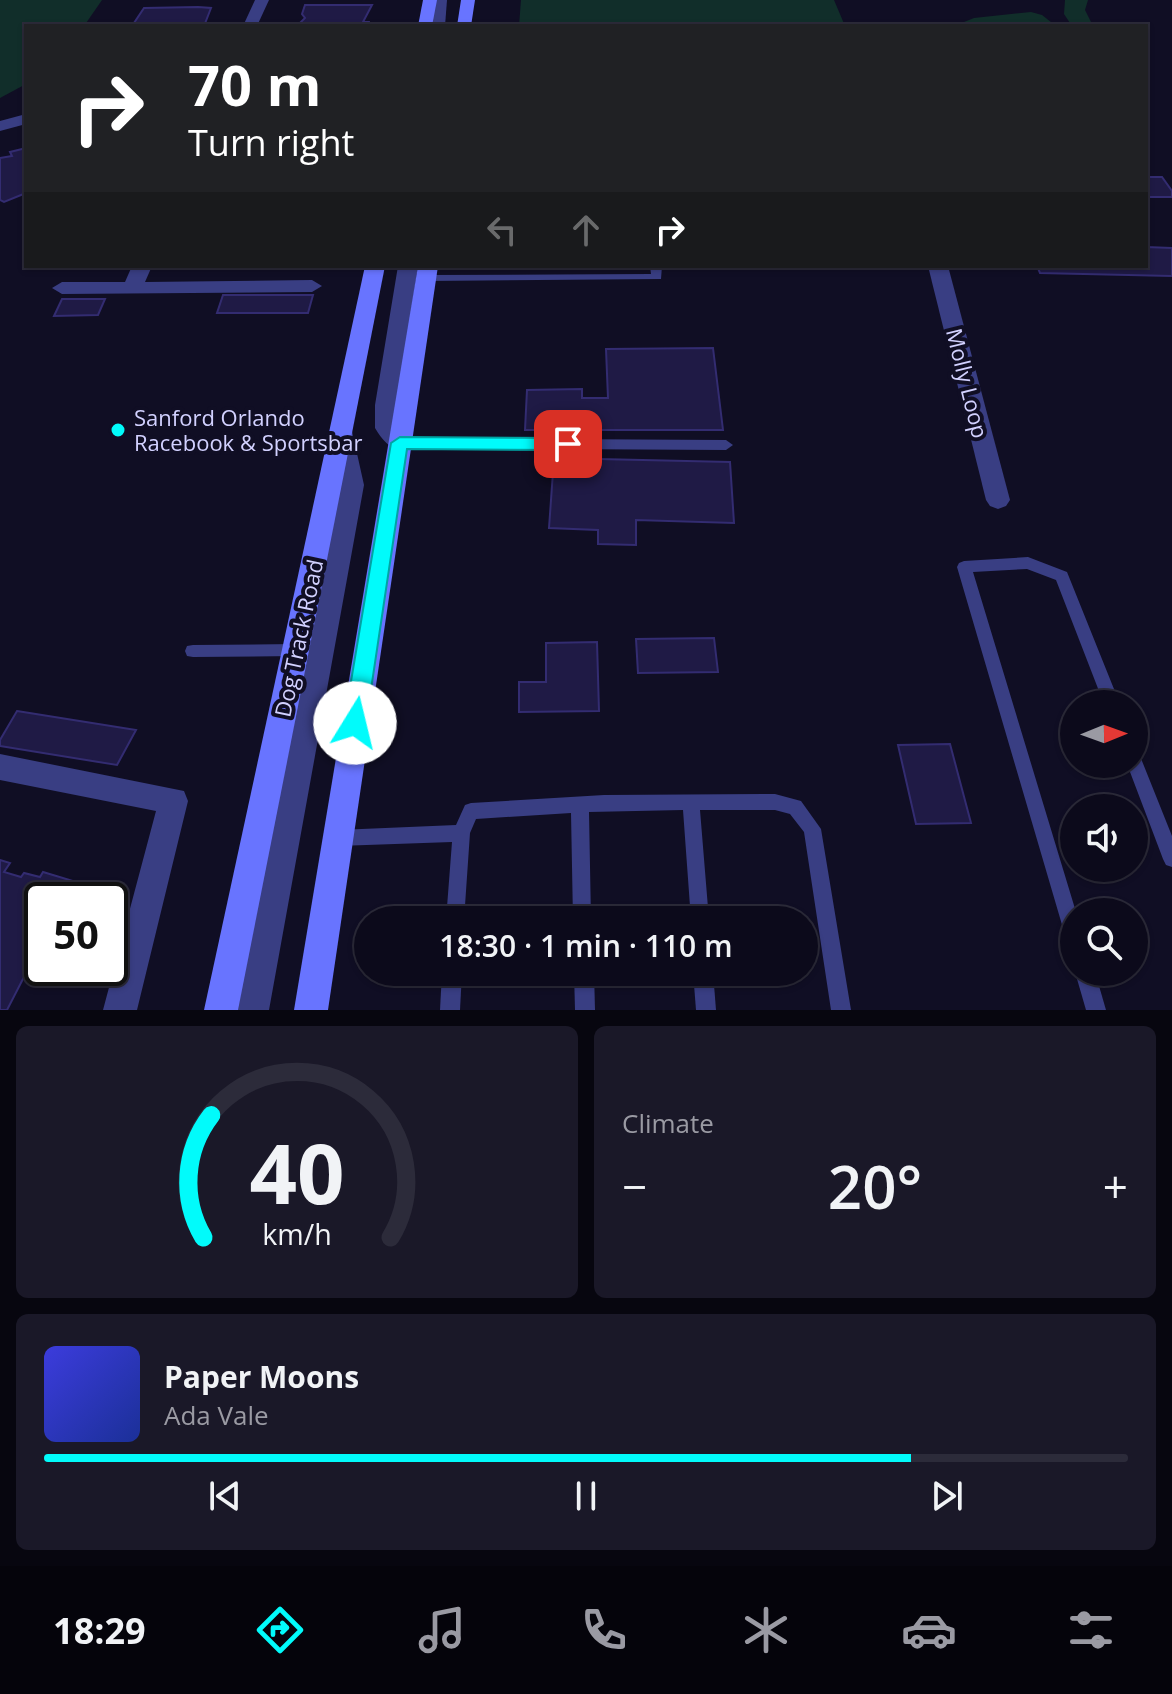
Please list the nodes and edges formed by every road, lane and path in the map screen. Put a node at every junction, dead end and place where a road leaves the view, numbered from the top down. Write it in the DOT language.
graph roads {
  1 [pos="262,0"];
  2 [pos="430,0"];
  3 [pos="440,0"];
  4 [pos="467,1"];
  5 [pos="251,24"];
  6 [pos="425,24"];
  7 [pos="438,24"];
  8 [pos="464,24"];
  9 [pos="24,120"];
  10 [pos="0,126"];
  11 [pos="141,268"];
  12 [pos="375,268"];
  13 [pos="656,268"];
  14 [pos="939,268"];
  15 [pos="421,270"];
  16 [pos="312,286"];
  17 [pos="62,288"];
  18 [pos="132,288"];
  19 [pos="341,431"];
  20 [pos="400,443"];
  21 [pos="726,445"];
  22 [pos="998,500"];
  23 [pos="296,650"];
  24 [pos="193,651"];
  25 [pos="1107,690"];
  26 [pos="0,767"];
  27 [pos="1141,778"];
  28 [pos="691,803"];
  29 [pos="580,805"];
  30 [pos="461,833"];
  31 [pos="338,838"];
  32 [pos="1172,859"];
  33 [pos="1063,898"];
  34 [pos="456,906"];
  35 [pos="582,906"];
  36 [pos="699,906"];
  37 [pos="451,986"];
  38 [pos="584,986"];
  39 [pos="704,986"];
  40 [pos="1089,986"];
  41 [pos="120,1010"];
  42 [pos="221,1010"];
  43 [pos="252,1010"];
  44 [pos="311,1010"];
  45 [pos="450,1010"];
  46 [pos="585,1010"];
  47 [pos="706,1010"];
  48 [pos="841,1010"];
  49 [pos="1096,1010"];
  1 -- 5 [label="street"];
  2 -- 6 [label="main road"];
  3 -- 7 [label="street"];
  4 -- 8 [label="main road"];
  9 -- 10 [label="street"];
  11 -- 18 [label="street"];
  12 -- 19 [label="main road, Dog Track Road"];
  13 -- 15 [label="lane"];
  14 -- 22 [label="street, Molly Loop"];
  15 -- 20 [label="main road"];
  16 -- 18 [label="street"];
  17 -- 18 [label="street"];
  19 -- 23 [label="main road, Dog Track Road"];
  19 -- 43 [label="street"];
  20 -- 21 [label="lane"];
  20 -- 31 [label="main road"];
  23 -- 24 [label="lane"];
  23 -- 42 [label="main road, Dog Track Road"];
  25 -- 33 [label="lane"];
  26 -- 41 [label="street"];
  27 -- 32 [label="lane"];
  28 -- 29 [label="lane"];
  28 -- 36 [label="lane"];
  28 -- 48 [label="lane"];
  29 -- 30 [label="lane"];
  29 -- 35 [label="lane"];
  30 -- 31 [label="lane"];
  30 -- 34 [label="lane"];
  31 -- 44 [label="main road"];
  37 -- 45 [label="lane"];
  38 -- 46 [label="lane"];
  39 -- 47 [label="lane"];
  40 -- 49 [label="lane"];
}
